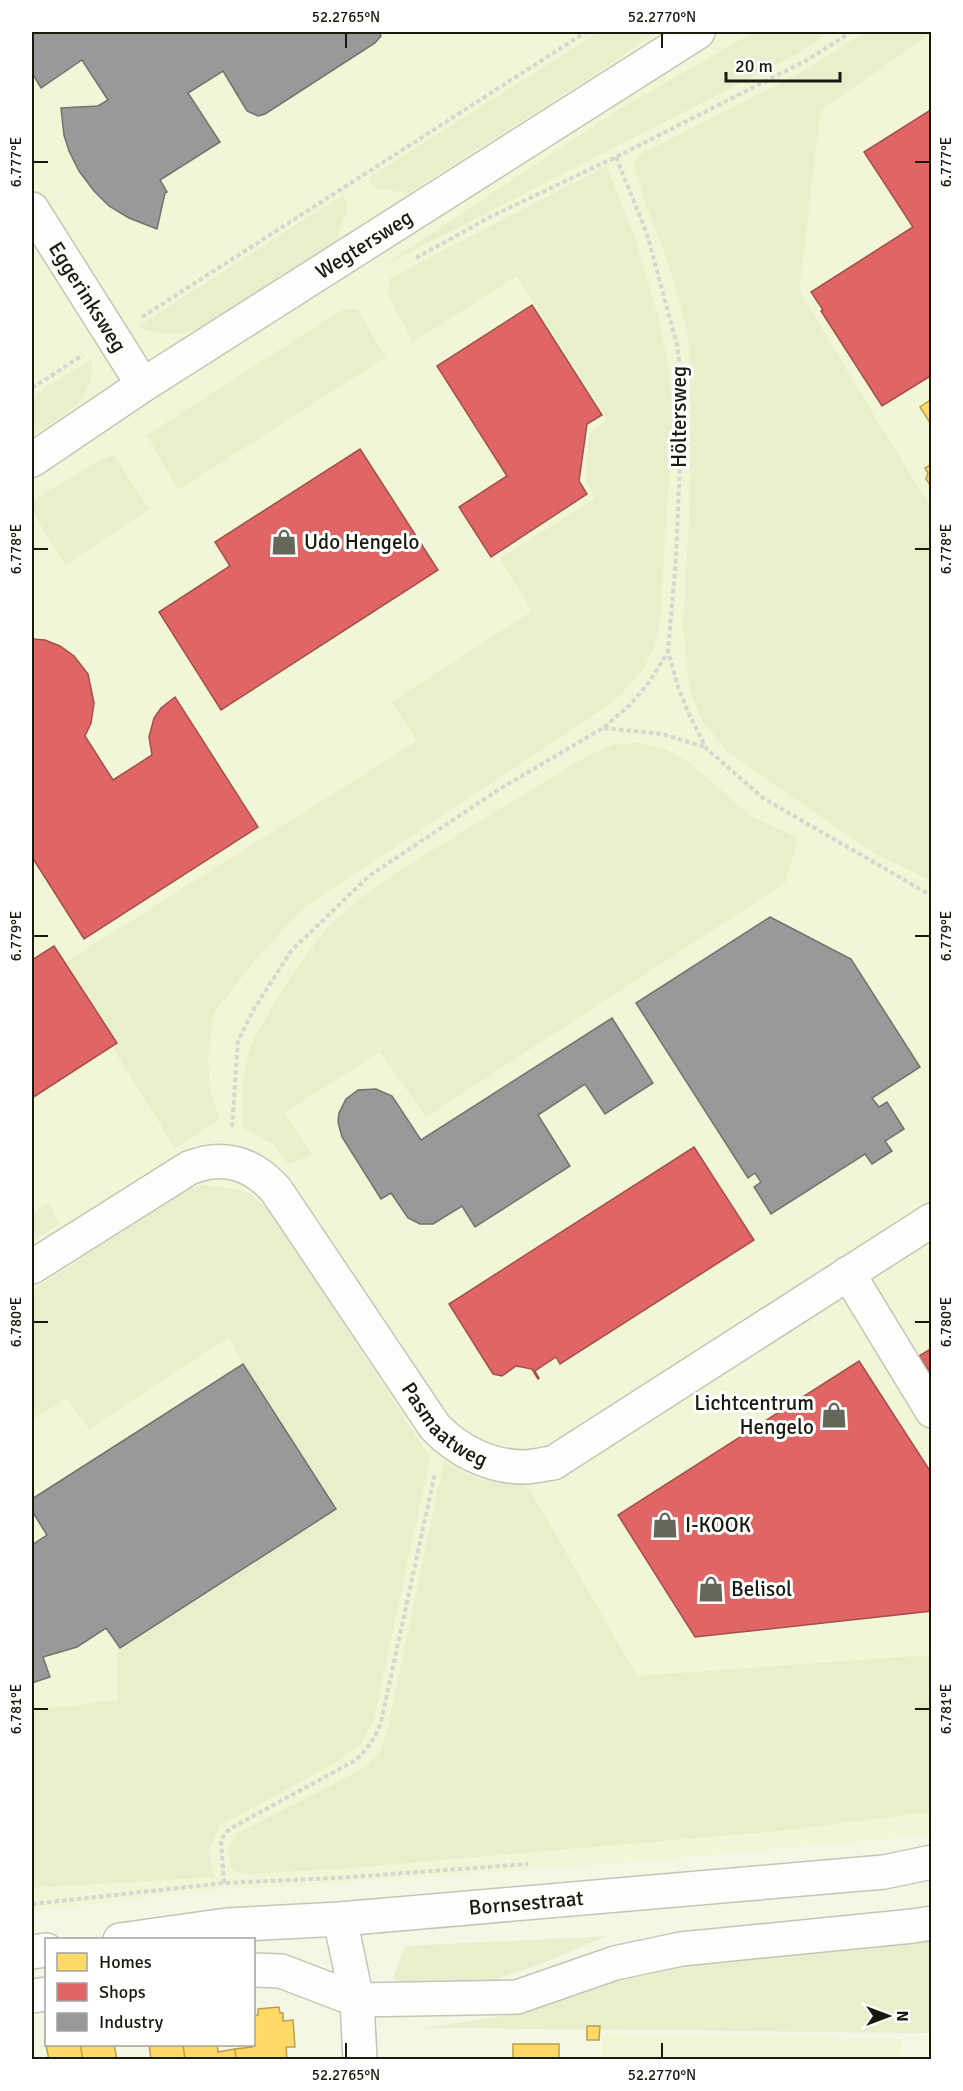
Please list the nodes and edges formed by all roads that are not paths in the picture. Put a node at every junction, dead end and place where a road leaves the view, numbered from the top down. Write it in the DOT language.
graph roads {
  1 [pos="698,32"];
  2 [pos="32,209"];
  3 [pos="143,385"];
  4 [pos="32,460"];
  5 [pos="932,1220"];
  6 [pos="32,1267"];
  7 [pos="848,1273"];
  8 [pos="932,1411"];
  9 [pos="932,1862"];
  10 [pos="340,1918"];
  11 [pos="932,1923"];
  12 [pos="134,1938"];
  13 [pos="255,1970"];
  14 [pos="357,2000"];
  15 [pos="360,2060"];
  1 -- 3 [label="street, Wegtersweg"];
  2 -- 3 [label="street, Eggerinksweg"];
  3 -- 4 [label="street, Wegtersweg"];
  5 -- 7 [label="street, Pasmaatweg"];
  6 -- 7 [label="street, Pasmaatweg"];
  7 -- 8 [label="street"];
  9 -- 10 [label="street, Bornsestraat"];
  10 -- 12 [label="street, Bornsestraat"];
  10 -- 14 [label="street"];
  11 -- 14 [label="street"];
  13 -- 14 [label="street"];
  14 -- 15 [label="street"];
}
